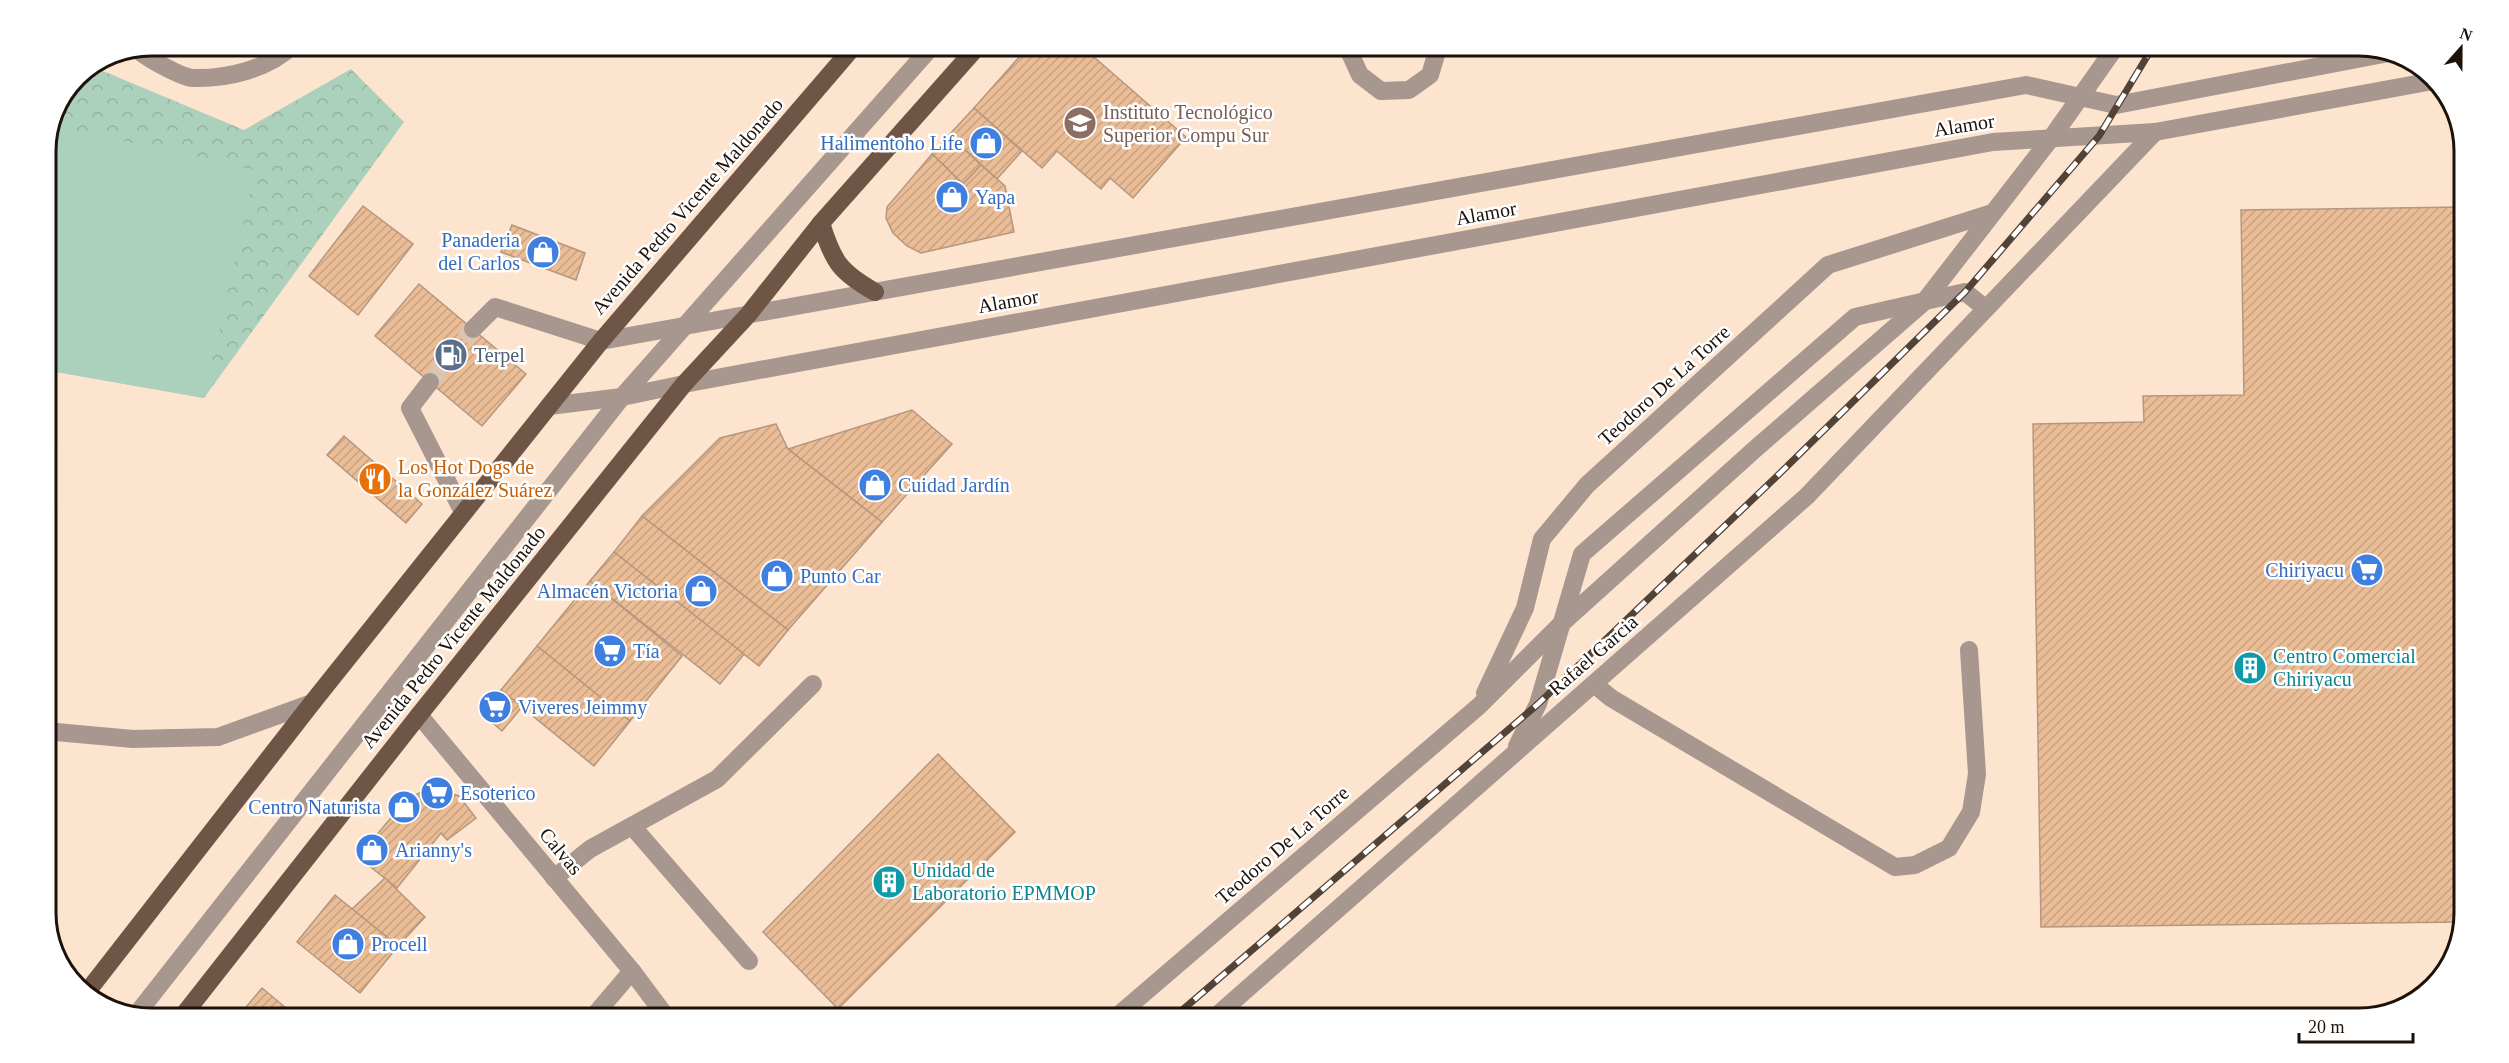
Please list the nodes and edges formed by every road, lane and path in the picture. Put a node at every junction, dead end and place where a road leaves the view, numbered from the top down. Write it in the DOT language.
graph roads {
  1 [pos="146,56"];
  2 [pos="279,56"];
  3 [pos="846,56"];
  4 [pos="923,56"];
  5 [pos="969,56"];
  6 [pos="1351,56"];
  7 [pos="1436,56"];
  8 [pos="2109,56"];
  9 [pos="2370,57"];
  10 [pos="2425,83"];
  11 [pos="2082,96"];
  12 [pos="2156,132"];
  13 [pos="2052,137"];
  14 [pos="1992,213"];
  15 [pos="821,223"];
  16 [pos="875,292"];
  17 [pos="1924,302"];
  18 [pos="1985,308"];
  19 [pos="748,315"];
  20 [pos="688,324"];
  21 [pos="473,330"];
  22 [pos="601,341"];
  23 [pos="430,382"];
  24 [pos="684,384"];
  25 [pos="622,397"];
  26 [pos="549,406"];
  27 [pos="463,512"];
  28 [pos="1562,622"];
  29 [pos="1969,650"];
  30 [pos="813,684"];
  31 [pos="1593,684"];
  32 [pos="312,703"];
  33 [pos="1479,706"];
  34 [pos="419,715"];
  35 [pos="56,732"];
  36 [pos="1512,756"];
  37 [pos="632,826"];
  38 [pos="554,878"];
  39 [pos="749,961"];
  40 [pos="632,971"];
  41 [pos="91,987"];
  42 [pos="142,1007"];
  43 [pos="189,1008"];
  44 [pos="601,1008"];
  45 [pos="660,1008"];
  46 [pos="1127,1008"];
  47 [pos="1225,1008"];
  1 -- 2 [label="street"];
  3 -- 22 [label="main road, Avenida Pedro Vicente Maldonado"];
  4 -- 20 [label="street"];
  5 -- 15 [label="main road, Avenida Pedro Vicente Maldonado"];
  6 -- 7 [label="street"];
  8 -- 11 [label="street, Teodoro De La Torre"];
  9 -- 11 [label="street, Alamor"];
  10 -- 12 [label="street, Alamor"];
  11 -- 13 [label="street, Teodoro De La Torre"];
  11 -- 16 [label="street, Alamor"];
  12 -- 13 [label="street, Alamor"];
  12 -- 18 [label="street, Rafael Garcia"];
  13 -- 14 [label="street, Teodoro De La Torre"];
  13 -- 24 [label="street, Alamor"];
  14 -- 17 [label="street, Teodoro De La Torre"];
  14 -- 33 [label="street, Teodoro De La Torre"];
  15 -- 16 [label="main road"];
  15 -- 19 [label="main road, Avenida Pedro Vicente Maldonado"];
  16 -- 19 [label="street, Alamor"];
  17 -- 18 [label="street"];
  17 -- 28 [label="street, Teodoro De La Torre"];
  17 -- 28 [label="street"];
  18 -- 31 [label="street, Rafael Garcia"];
  19 -- 20 [label="street, Alamor"];
  19 -- 24 [label="main road, Avenida Pedro Vicente Maldonado"];
  20 -- 22 [label="street, Alamor"];
  20 -- 25 [label="street"];
  21 -- 22 [label="street"];
  22 -- 26 [label="main road, Avenida Pedro Vicente Maldonado"];
  23 -- 27 [label="street"];
  24 -- 25 [label="street, Alamor"];
  24 -- 34 [label="main road, Avenida Pedro Vicente Maldonado"];
  25 -- 26 [label="street, Alamor"];
  25 -- 42 [label="street"];
  26 -- 27 [label="main road, Avenida Pedro Vicente Maldonado"];
  27 -- 32 [label="main road, Avenida Pedro Vicente Maldonado"];
  28 -- 33 [label="street, Teodoro De La Torre"];
  28 -- 36 [label="street"];
  29 -- 31 [label="street"];
  30 -- 37 [label="street"];
  31 -- 36 [label="street, Rafael Garcia"];
  32 -- 35 [label="street"];
  32 -- 41 [label="main road, Avenida Pedro Vicente Maldonado"];
  33 -- 46 [label="street, Teodoro De La Torre"];
  34 -- 38 [label="street, Calvas"];
  34 -- 43 [label="main road, Avenida Pedro Vicente Maldonado"];
  36 -- 47 [label="street, Rafael Garcia"];
  37 -- 38 [label="street"];
  37 -- 39 [label="street"];
  38 -- 40 [label="street, Calvas"];
  40 -- 44 [label="street"];
  40 -- 45 [label="street, Calvas"];
}
